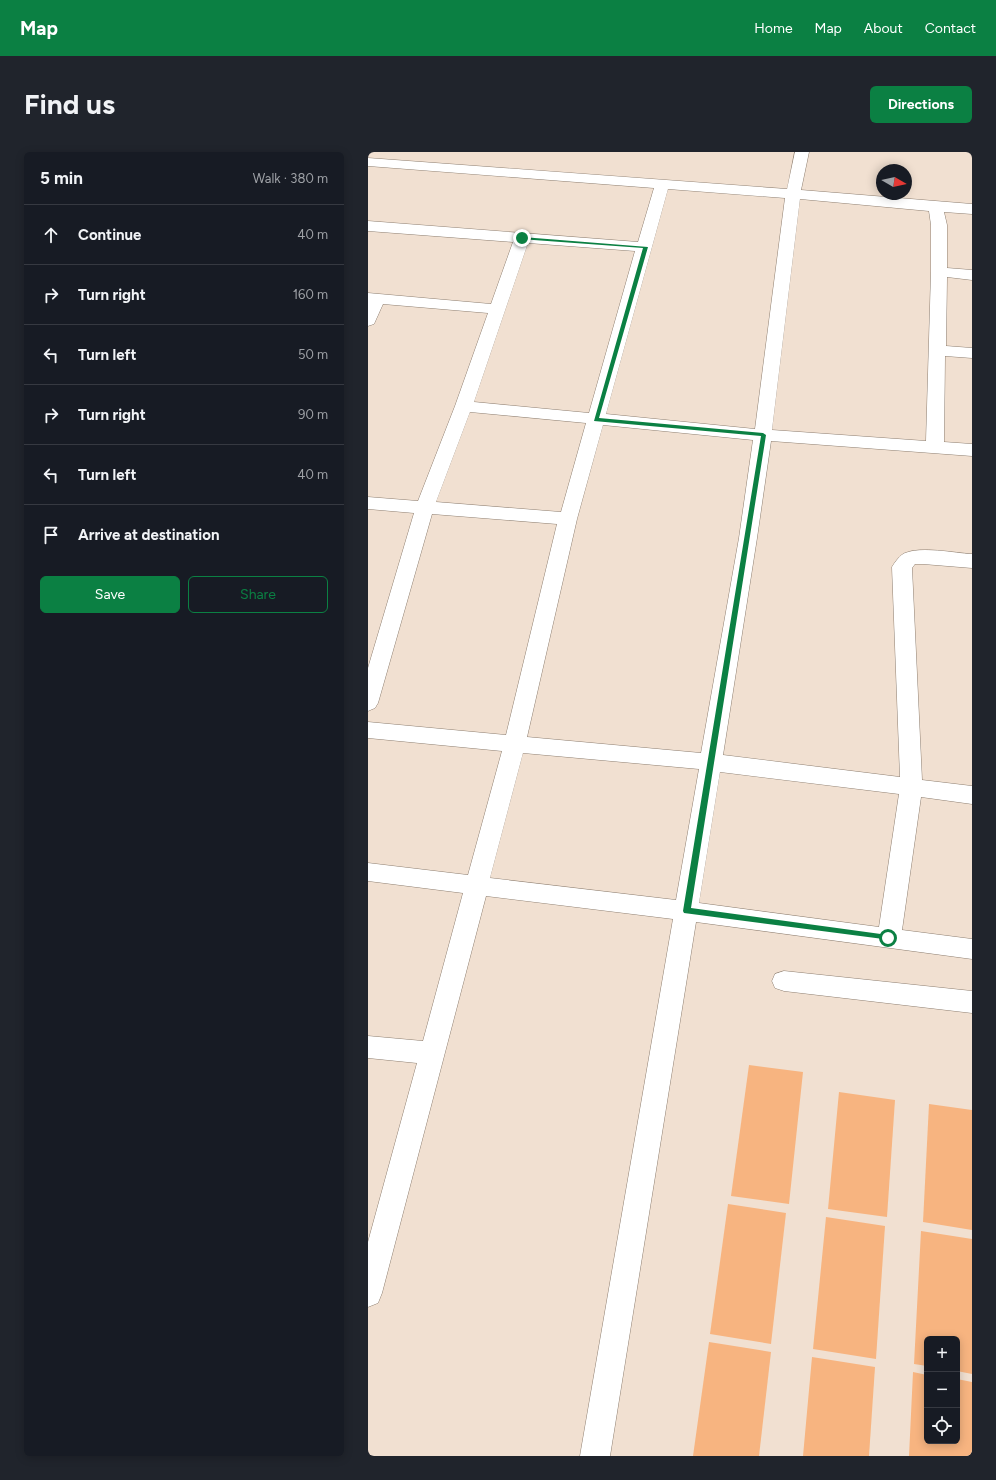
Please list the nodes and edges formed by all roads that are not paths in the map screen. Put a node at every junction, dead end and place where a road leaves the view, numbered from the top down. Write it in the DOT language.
graph roads {
  1 [pos="802,152"];
  2 [pos="368,162"];
  3 [pos="662,184"];
  4 [pos="793,194"];
  5 [pos="936,207"];
  6 [pos="972,209"];
  7 [pos="368,226"];
  8 [pos="522,238"];
  9 [pos="645,247"];
  10 [pos="939,272"];
  11 [pos="972,275"];
  12 [pos="373,298"];
  13 [pos="497,309"];
  14 [pos="368,321"];
  15 [pos="937,350"];
  16 [pos="972,353"];
  17 [pos="464,406"];
  18 [pos="596,420"];
  19 [pos="763,435"];
  20 [pos="935,447"];
  21 [pos="972,450"];
  22 [pos="368,502"];
  23 [pos="425,508"];
  24 [pos="568,519"];
  25 [pos="972,561"];
  26 [pos="368,703"];
  27 [pos="368,730"];
  28 [pos="515,743"];
  29 [pos="710,762"];
  30 [pos="911,788"];
  31 [pos="972,794"];
  32 [pos="368,872"];
  33 [pos="476,885"];
  34 [pos="687,911"];
  35 [pos="888,938"];
  36 [pos="972,948"];
  37 [pos="784,981"];
  38 [pos="972,1002"];
  39 [pos="368,1047"];
  40 [pos="432,1053"];
  41 [pos="368,1293"];
  42 [pos="595,1456"];
  1 -- 4 [label="street"];
  2 -- 3 [label="street"];
  3 -- 4 [label="street"];
  3 -- 9 [label="street"];
  4 -- 5 [label="street"];
  4 -- 19 [label="street"];
  5 -- 6 [label="street"];
  5 -- 10 [label="street"];
  7 -- 8 [label="street"];
  8 -- 9 [label="street"];
  8 -- 13 [label="street"];
  9 -- 18 [label="street"];
  10 -- 11 [label="street"];
  10 -- 15 [label="street"];
  12 -- 13 [label="street"];
  12 -- 14 [label="street"];
  13 -- 17 [label="street"];
  15 -- 16 [label="street"];
  15 -- 20 [label="street"];
  17 -- 18 [label="street"];
  17 -- 23 [label="street"];
  18 -- 19 [label="street"];
  18 -- 24 [label="street"];
  19 -- 20 [label="street"];
  19 -- 29 [label="street"];
  20 -- 21 [label="street"];
  22 -- 23 [label="street"];
  23 -- 24 [label="street"];
  23 -- 26 [label="street"];
  24 -- 28 [label="street"];
  25 -- 30 [label="street"];
  27 -- 28 [label="street"];
  28 -- 29 [label="street"];
  28 -- 33 [label="street"];
  29 -- 30 [label="street"];
  29 -- 34 [label="street"];
  30 -- 31 [label="street"];
  30 -- 35 [label="street"];
  32 -- 33 [label="street"];
  33 -- 34 [label="street"];
  33 -- 40 [label="street"];
  34 -- 35 [label="street"];
  34 -- 42 [label="street"];
  35 -- 36 [label="street"];
  37 -- 38 [label="street"];
  39 -- 40 [label="street"];
  40 -- 41 [label="street"];
}
